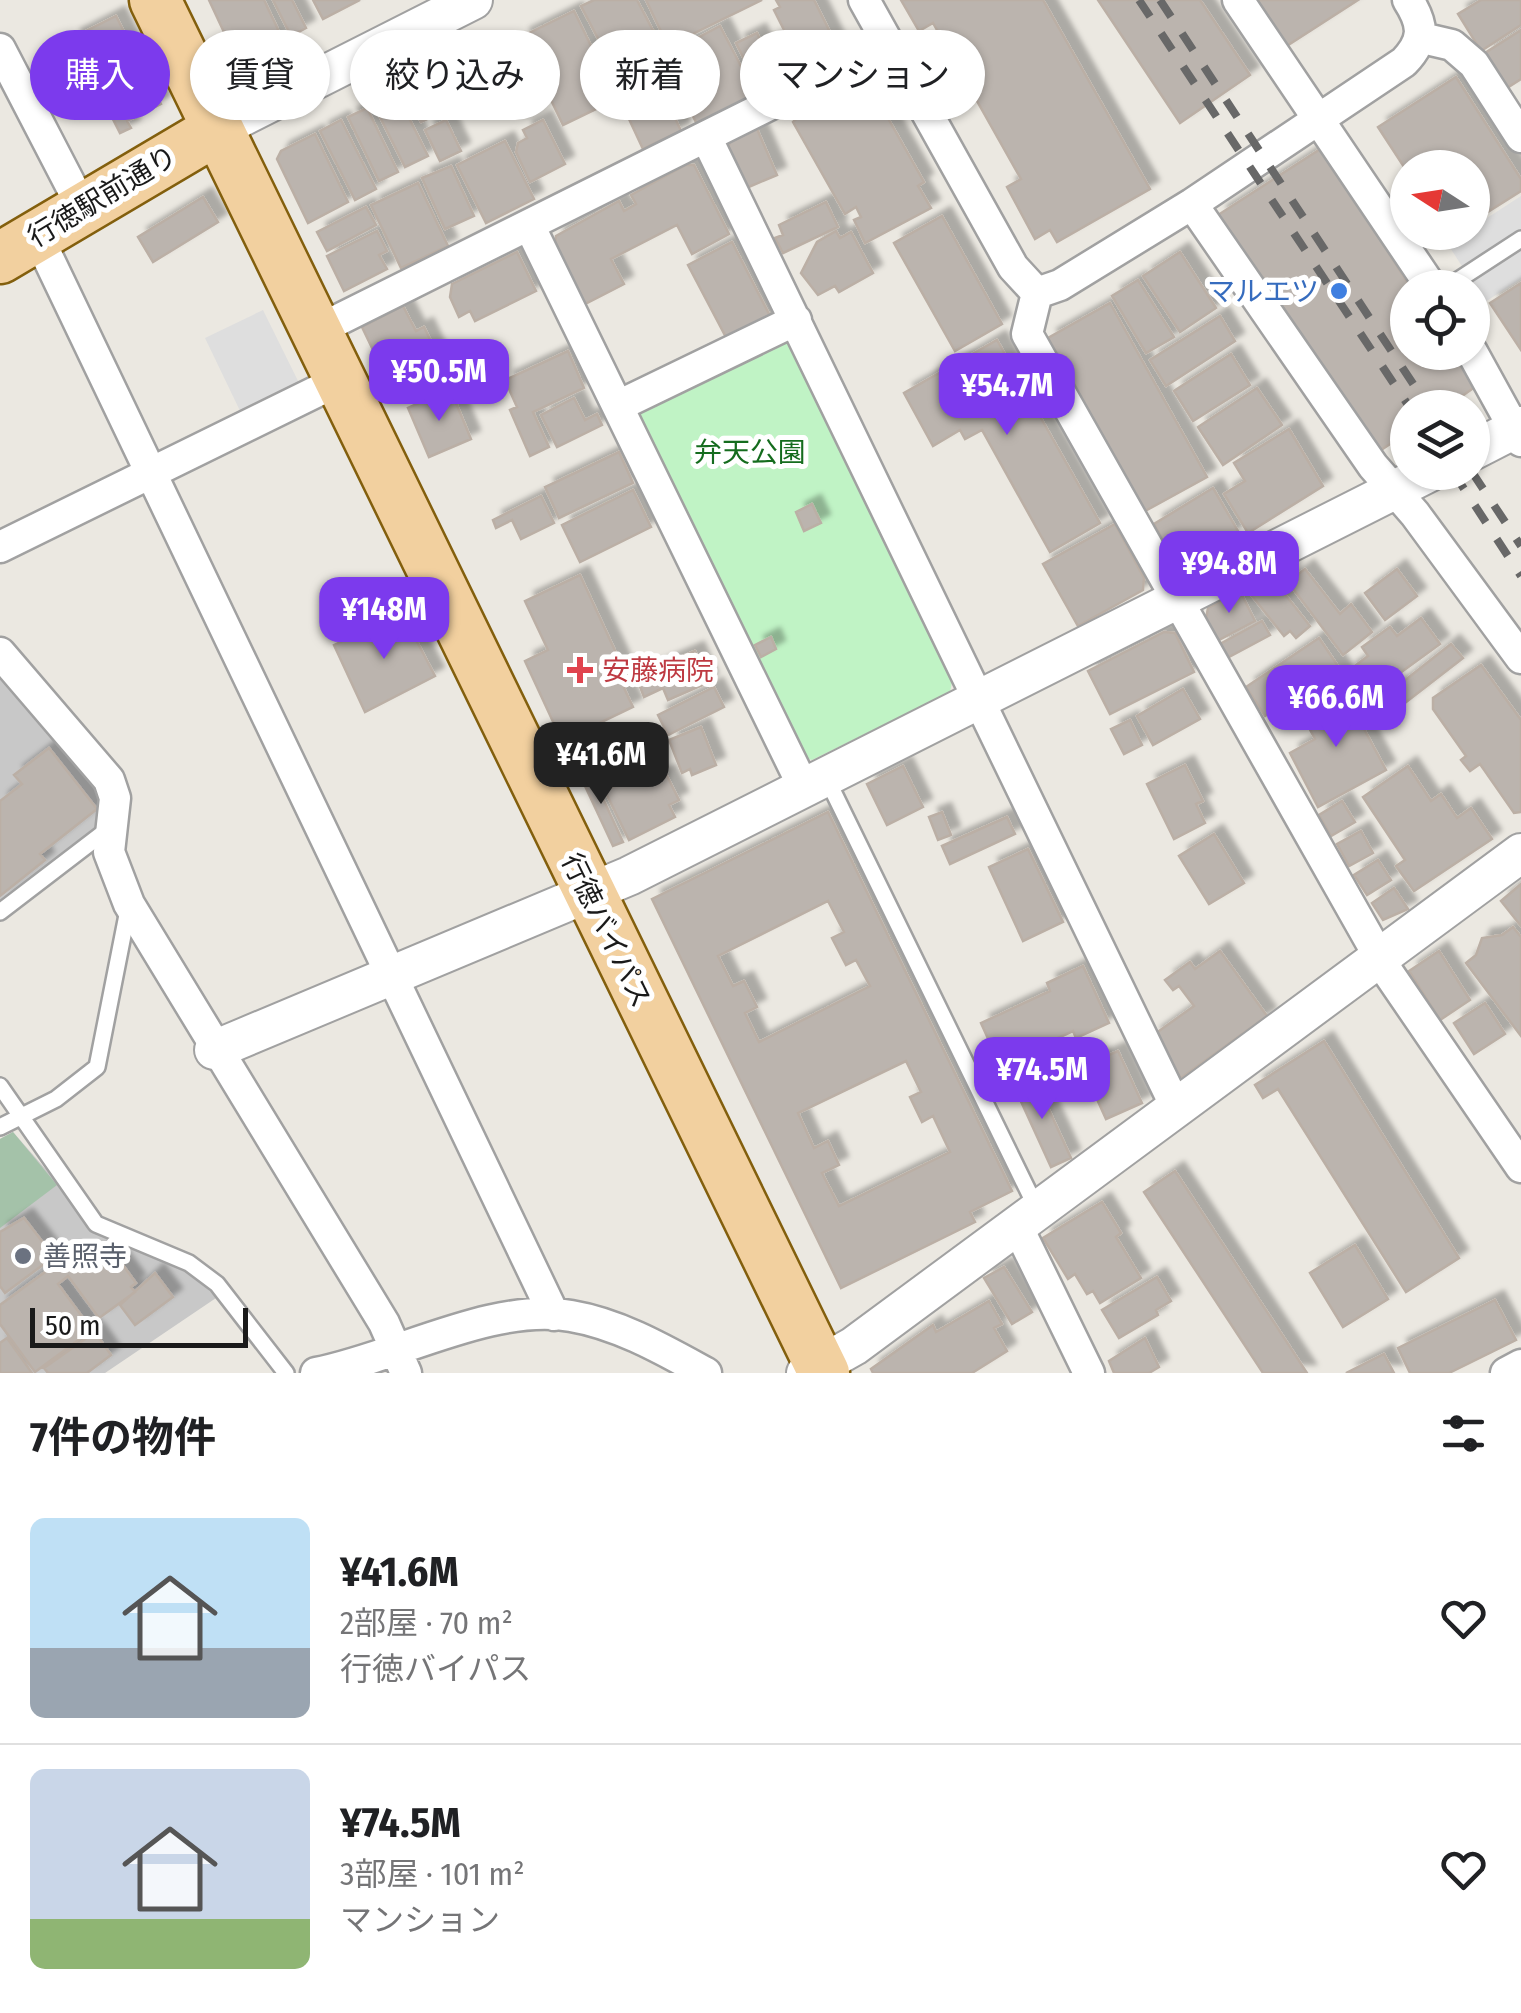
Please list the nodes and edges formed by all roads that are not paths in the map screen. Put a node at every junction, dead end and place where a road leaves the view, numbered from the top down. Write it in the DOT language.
graph roads {
  1 [pos="156,0"];
  2 [pos="473,0"];
  3 [pos="864,0"];
  4 [pos="1238,0"];
  5 [pos="1408,0"];
  6 [pos="881,30"];
  7 [pos="1422,38"];
  8 [pos="0,48"];
  9 [pos="1318,119"];
  10 [pos="740,120"];
  11 [pos="931,120"];
  12 [pos="218,129"];
  13 [pos="706,137"];
  14 [pos="1521,137"];
  15 [pos="1192,204"];
  16 [pos="82,207"];
  17 [pos="529,225"];
  18 [pos="1521,239"];
  19 [pos="18,246"];
  20 [pos="1420,270"];
  21 [pos="1474,270"];
  22 [pos="1037,293"];
  23 [pos="796,320"];
  24 [pos="318,330"];
  25 [pos="1483,370"];
  26 [pos="342,378"];
  27 [pos="618,406"];
  28 [pos="1519,432"];
  29 [pos="1490,444"];
  30 [pos="150,471"];
  31 [pos="1390,485"];
  32 [pos="1394,490"];
  33 [pos="0,547"];
  34 [pos="1177,600"];
  35 [pos="0,652"];
  36 [pos="1521,658"];
  37 [pos="978,700"];
  38 [pos="815,782"];
  39 [pos="111,827"];
  40 [pos="1521,853"];
  41 [pos="589,894"];
  42 [pos="129,904"];
  43 [pos="0,912"];
  44 [pos="1379,958"];
  45 [pos="391,976"];
  46 [pos="214,1050"];
  47 [pos="0,1086"];
  48 [pos="1176,1108"];
  49 [pos="22,1119"];
  50 [pos="0,1127"];
  51 [pos="1521,1167"];
  52 [pos="1027,1218"];
  53 [pos="554,1315"];
  54 [pos="401,1362"];
  55 [pos="1521,1365"];
  56 [pos="817,1370"];
  57 [pos="286,1373"];
  58 [pos="316,1373"];
  59 [pos="706,1373"];
  60 [pos="1088,1373"];
  61 [pos="1506,1373"];
  1 -- 12 [label="main road, 行徳バイパス"];
  2 -- 12 [label="street, 行徳駅前通り"];
  3 -- 6 [label="street"];
  4 -- 9 [label="street"];
  5 -- 7 [label="street"];
  7 -- 9 [label="street"];
  7 -- 14 [label="street"];
  8 -- 16 [label="street"];
  9 -- 15 [label="street"];
  9 -- 20 [label="street"];
  10 -- 13 [label="street"];
  11 -- 22 [label="street"];
  12 -- 16 [label="main road, 行徳駅前通り"];
  12 -- 24 [label="main road, 行徳バイパス"];
  13 -- 17 [label="street"];
  13 -- 23 [label="street"];
  15 -- 22 [label="street"];
  15 -- 31 [label="street"];
  16 -- 19 [label="main road, 行徳駅前通り"];
  17 -- 24 [label="street"];
  17 -- 27 [label="street"];
  18 -- 21 [label="lane"];
  19 -- 30 [label="street"];
  22 -- 34 [label="street"];
  23 -- 27 [label="street"];
  23 -- 37 [label="street"];
  24 -- 26 [label="main road, 行徳バイパス"];
  25 -- 28 [label="street"];
  26 -- 30 [label="street"];
  26 -- 41 [label="main road, 行徳バイパス"];
  27 -- 38 [label="street"];
  28 -- 29 [label="street"];
  30 -- 33 [label="street"];
  30 -- 45 [label="street"];
  32 -- 34 [label="street"];
  32 -- 36 [label="street"];
  34 -- 37 [label="street"];
  34 -- 44 [label="street"];
  35 -- 39 [label="street"];
  37 -- 38 [label="street"];
  37 -- 48 [label="street"];
  38 -- 41 [label="street"];
  38 -- 52 [label="lane"];
  39 -- 42 [label="street"];
  39 -- 43 [label="lane"];
  40 -- 44 [label="street"];
  41 -- 45 [label="street"];
  41 -- 56 [label="main road, 行徳バイパス"];
  42 -- 46 [label="street"];
  42 -- 49 [label="lane"];
  44 -- 48 [label="street"];
  44 -- 51 [label="street"];
  45 -- 46 [label="street"];
  45 -- 53 [label="street"];
  46 -- 54 [label="street"];
  47 -- 49 [label="lane"];
  48 -- 52 [label="street"];
  49 -- 50 [label="lane"];
  49 -- 57 [label="lane"];
  52 -- 56 [label="street"];
  52 -- 60 [label="street"];
  53 -- 54 [label="street"];
  53 -- 59 [label="street"];
  54 -- 58 [label="street"];
  55 -- 61 [label="street"];
}
